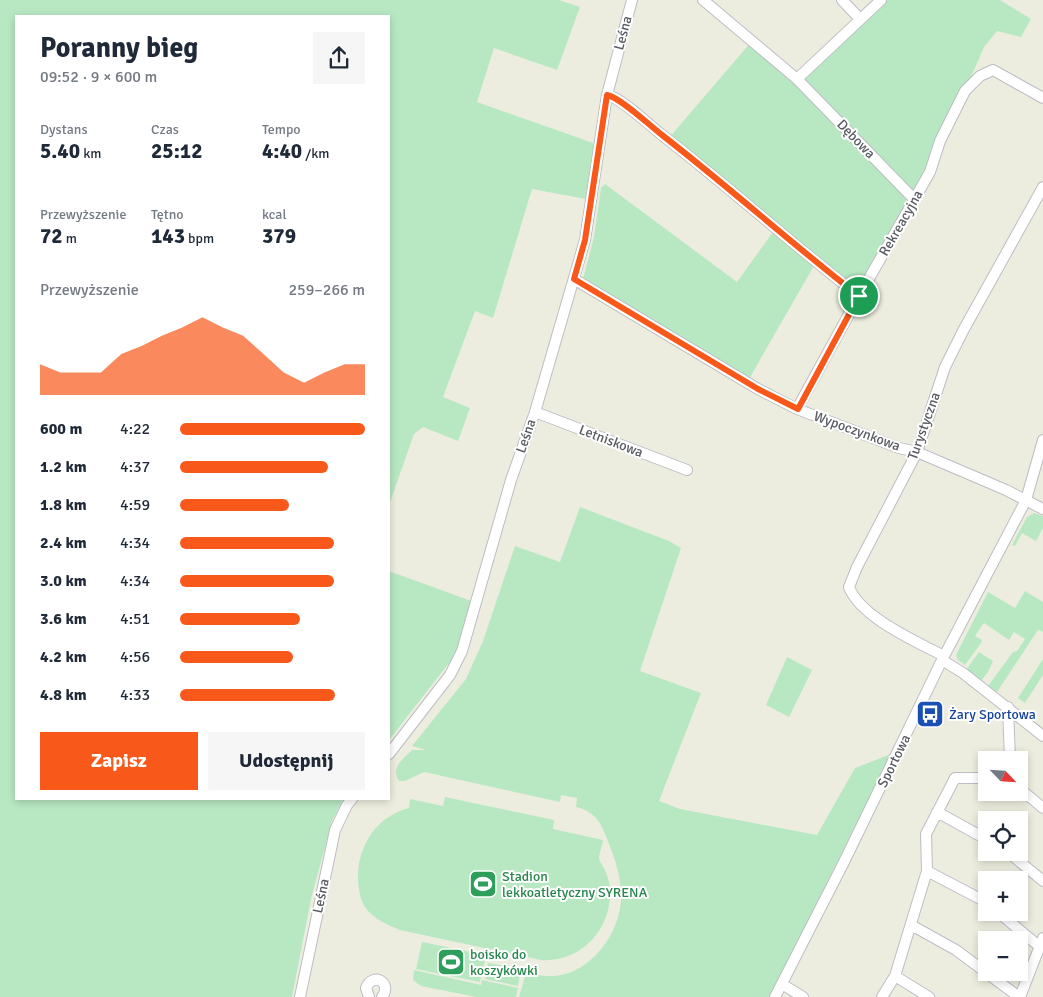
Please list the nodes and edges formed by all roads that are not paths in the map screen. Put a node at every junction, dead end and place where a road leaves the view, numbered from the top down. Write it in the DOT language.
graph roads {
  1 [pos="632,0"];
  2 [pos="703,0"];
  3 [pos="842,0"];
  4 [pos="881,0"];
  5 [pos="860,19"];
  6 [pos="797,79"];
  7 [pos="607,95"];
  8 [pos="1043,98"];
  9 [pos="1043,187"];
  10 [pos="914,199"];
  11 [pos="574,279"];
  12 [pos="859,296"];
  13 [pos="798,409"];
  14 [pos="535,412"];
  15 [pos="1043,440"];
  16 [pos="917,452"];
  17 [pos="687,470"];
  18 [pos="1026,500"];
  19 [pos="1043,509"];
  20 [pos="943,658"];
  21 [pos="1008,707"];
  22 [pos="1042,734"];
  23 [pos="1010,751"];
  24 [pos="390,753"];
  25 [pos="978,778"];
  26 [pos="1028,796"];
  27 [pos="351,800"];
  28 [pos="1043,808"];
  29 [pos="937,812"];
  30 [pos="978,835"];
  31 [pos="1019,861"];
  32 [pos="927,871"];
  33 [pos="1043,881"];
  34 [pos="978,896"];
  35 [pos="1011,921"];
  36 [pos="911,925"];
  37 [pos="1041,942"];
  38 [pos="895,976"];
  39 [pos="782,984"];
  40 [pos="300,997"];
  41 [pos="369,997"];
  42 [pos="382,997"];
  43 [pos="775,997"];
  44 [pos="803,997"];
  45 [pos="882,997"];
  46 [pos="929,997"];
  47 [pos="1020,997"];
  1 -- 7 [label="street, Leśna"];
  2 -- 6 [label="street, Dębowa"];
  3 -- 5 [label="street"];
  4 -- 5 [label="street"];
  5 -- 6 [label="street"];
  6 -- 10 [label="street, Dębowa"];
  7 -- 11 [label="street, Leśna"];
  7 -- 12 [label="street"];
  8 -- 10 [label="street, Rekreacyjna"];
  9 -- 16 [label="street, Turystyczna"];
  10 -- 12 [label="street, Rekreacyjna"];
  11 -- 13 [label="street, Wypoczynkowa"];
  11 -- 14 [label="street, Leśna"];
  12 -- 13 [label="street, Rekreacyjna"];
  13 -- 16 [label="street, Wypoczynkowa"];
  14 -- 17 [label="street, Letniskowa"];
  14 -- 24 [label="street, Leśna"];
  15 -- 18 [label="street, Sportowa"];
  16 -- 18 [label="street, Wypoczynkowa"];
  16 -- 20 [label="street, Turystyczna"];
  18 -- 19 [label="street, Wypoczynkowa"];
  18 -- 20 [label="street, Sportowa"];
  20 -- 21 [label="street"];
  20 -- 39 [label="street, Sportowa"];
  21 -- 22 [label="street"];
  21 -- 23 [label="street"];
  25 -- 29 [label="street"];
  26 -- 28 [label="street"];
  27 -- 40 [label="street, Leśna"];
  29 -- 30 [label="street"];
  29 -- 32 [label="street"];
  31 -- 33 [label="street"];
  32 -- 34 [label="street"];
  32 -- 36 [label="street"];
  35 -- 37 [label="street"];
  36 -- 38 [label="street"];
  36 -- 47 [label="street"];
  37 -- 47 [label="street"];
  38 -- 45 [label="street"];
  38 -- 46 [label="street"];
  39 -- 43 [label="street, Sportowa"];
  39 -- 44 [label="street"];
  41 -- 42 [label="street"];
}
